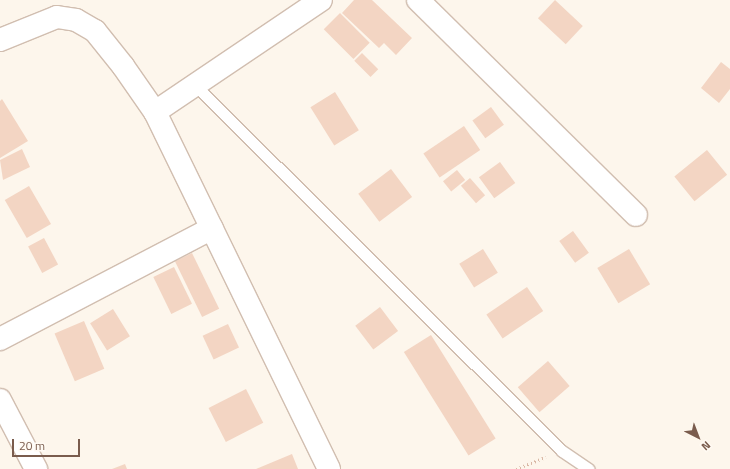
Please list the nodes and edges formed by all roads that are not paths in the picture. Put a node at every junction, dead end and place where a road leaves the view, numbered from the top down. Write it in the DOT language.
graph roads {
  1 [pos="321,0"];
  2 [pos="418,0"];
  3 [pos="0,40"];
  4 [pos="195,85"];
  5 [pos="155,112"];
  6 [pos="636,215"];
  7 [pos="212,228"];
  8 [pos="0,339"];
  9 [pos="0,400"];
  10 [pos="36,469"];
  11 [pos="329,469"];
  12 [pos="590,469"];
  1 -- 4 [label="street"];
  2 -- 6 [label="street"];
  3 -- 5 [label="street"];
  4 -- 5 [label="street"];
  4 -- 12 [label="lane"];
  5 -- 7 [label="street"];
  7 -- 8 [label="street"];
  7 -- 11 [label="street"];
  9 -- 10 [label="street"];
}
